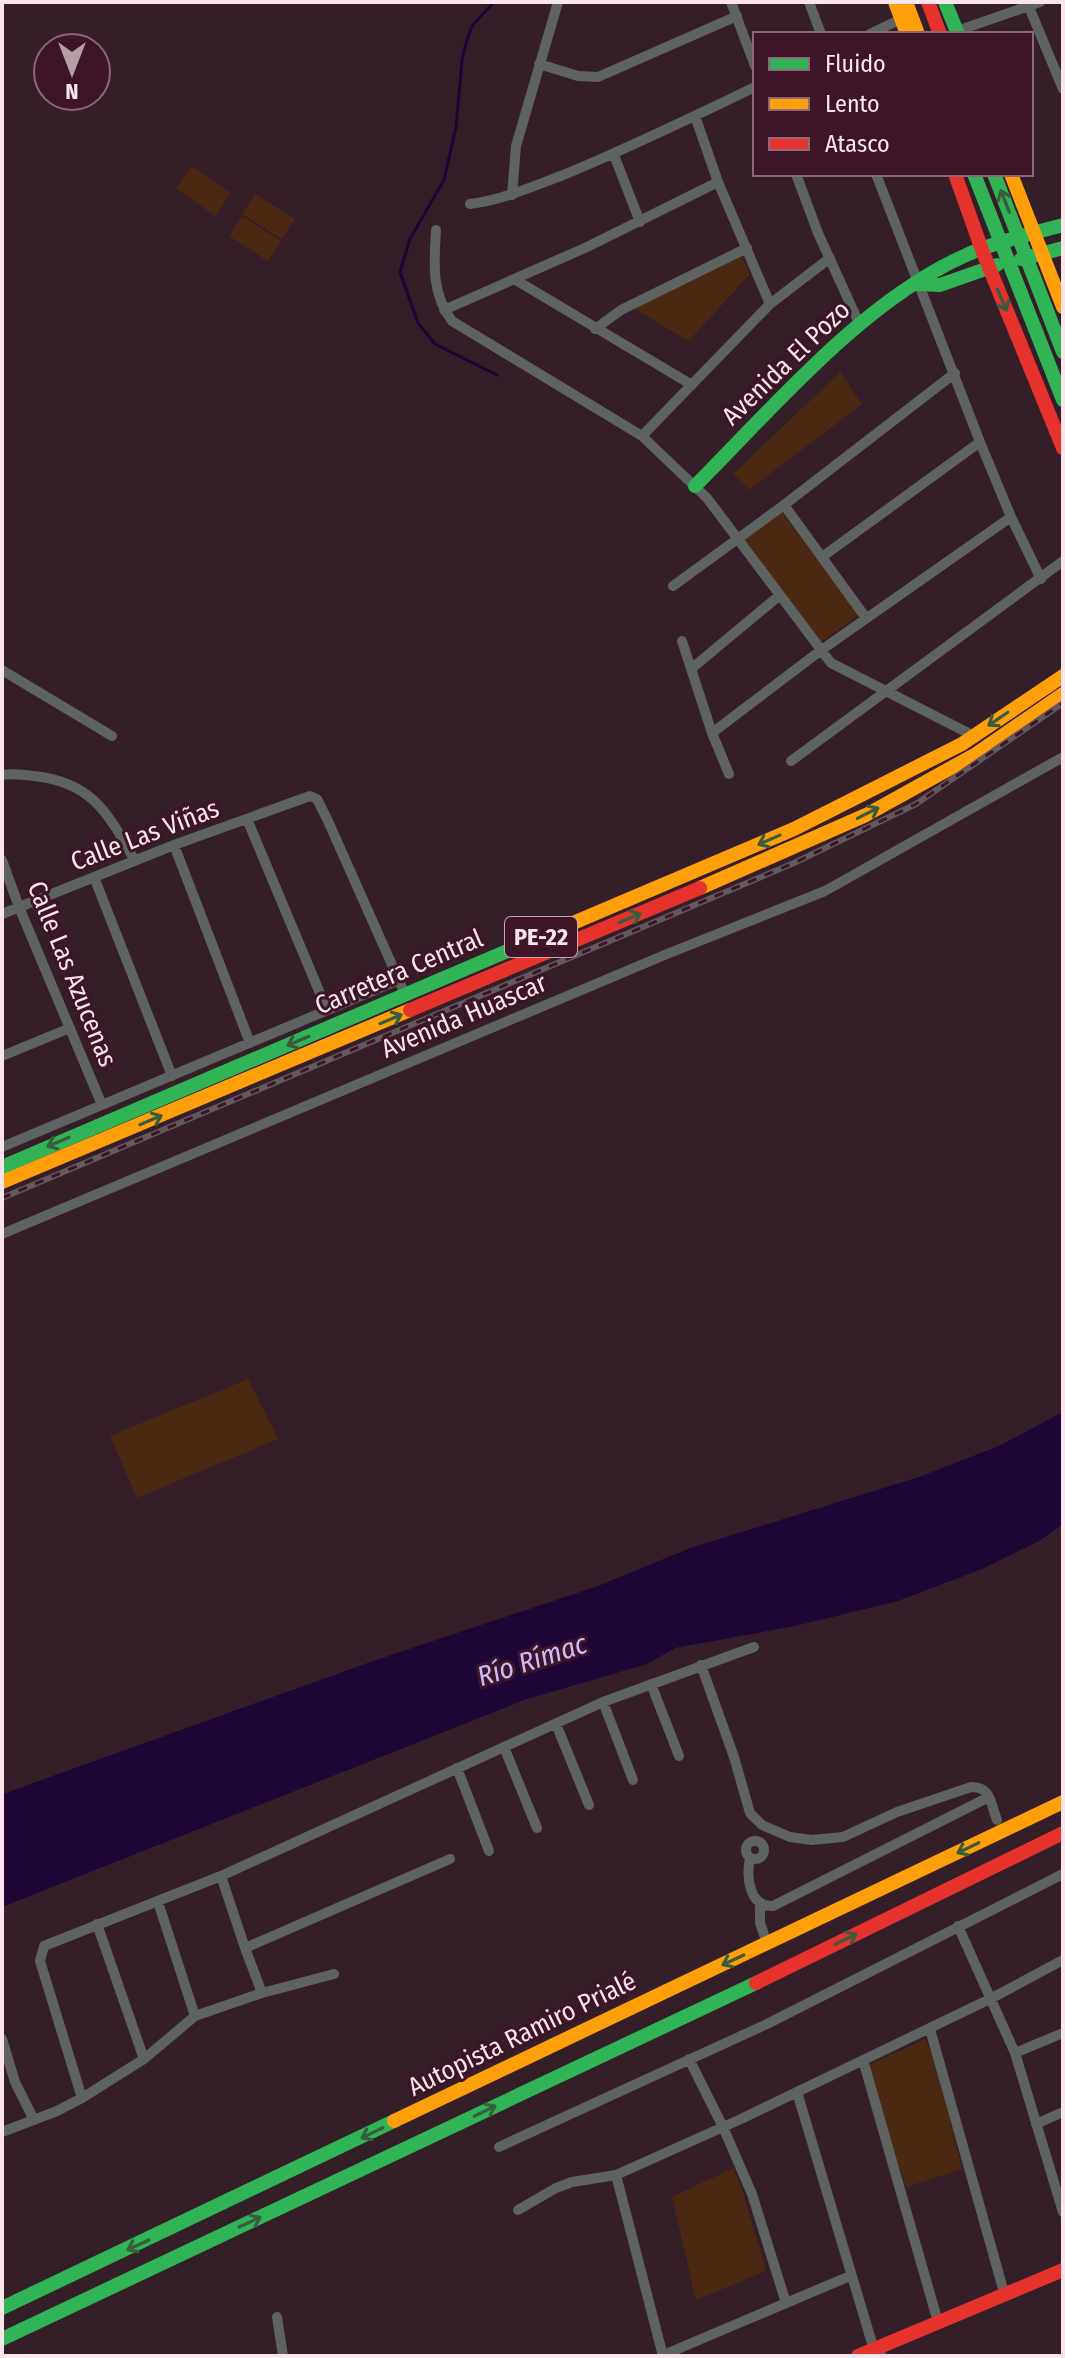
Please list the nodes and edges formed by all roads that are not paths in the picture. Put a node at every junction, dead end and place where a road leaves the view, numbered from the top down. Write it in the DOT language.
graph roads {
  1 [pos="558,2"];
  2 [pos="731,2"];
  3 [pos="809,2"];
  4 [pos="895,2"];
  5 [pos="906,2"];
  6 [pos="928,2"];
  7 [pos="945,2"];
  8 [pos="1034,4"];
  9 [pos="737,16"];
  10 [pos="901,19"];
  11 [pos="820,32"];
  12 [pos="874,32"];
  13 [pos="906,32"];
  14 [pos="917,32"];
  15 [pos="939,32"];
  16 [pos="958,32"];
  17 [pos="961,32"];
  18 [pos="753,60"];
  19 [pos="539,64"];
  20 [pos="753,88"];
  21 [pos="1063,89"];
  22 [pos="695,116"];
  23 [pos="614,155"];
  24 [pos="797,176"];
  25 [pos="877,176"];
  26 [pos="956,176"];
  27 [pos="975,176"];
  28 [pos="995,176"];
  29 [pos="1011,176"];
  30 [pos="718,182"];
  31 [pos="512,195"];
  32 [pos="470,204"];
  33 [pos="640,222"];
  34 [pos="1063,225"];
  35 [pos="436,230"];
  36 [pos="1026,235"];
  37 [pos="1001,243"];
  38 [pos="747,248"];
  39 [pos="1063,248"];
  40 [pos="982,250"];
  41 [pos="1034,255"];
  42 [pos="830,258"];
  43 [pos="1008,263"];
  44 [pos="988,267"];
  45 [pos="514,279"];
  46 [pos="918,284"];
  47 [pos="770,304"];
  48 [pos="1063,307"];
  49 [pos="444,310"];
  50 [pos="859,323"];
  51 [pos="595,329"];
  52 [pos="1063,352"];
  53 [pos="1045,353"];
  54 [pos="1027,360"];
  55 [pos="955,373"];
  56 [pos="692,385"];
  57 [pos="1063,400"];
  58 [pos="642,436"];
  59 [pos="980,442"];
  60 [pos="1063,448"];
  61 [pos="695,486"];
  62 [pos="784,505"];
  63 [pos="1011,517"];
  64 [pos="738,538"];
  65 [pos="822,557"];
  66 [pos="1063,561"];
  67 [pos="1041,579"];
  68 [pos="673,586"];
  69 [pos="780,595"];
  70 [pos="866,618"];
  71 [pos="682,641"];
  72 [pos="820,651"];
  73 [pos="691,669"];
  74 [pos="2,670"];
  75 [pos="1063,676"];
  76 [pos="885,693"];
  77 [pos="1063,694"];
  78 [pos="712,733"];
  79 [pos="112,736"];
  80 [pos="974,736"];
  81 [pos="1063,757"];
  82 [pos="791,761"];
  83 [pos="729,774"];
  84 [pos="2,775"];
  85 [pos="247,819"];
  86 [pos="174,845"];
  87 [pos="2,860"];
  88 [pos="135,861"];
  89 [pos="94,877"];
  90 [pos="19,907"];
  91 [pos="2,914"];
  92 [pos="402,987"];
  93 [pos="327,1010"];
  94 [pos="70,1028"];
  95 [pos="338,1033"];
  96 [pos="250,1043"];
  97 [pos="2,1056"];
  98 [pos="172,1076"];
  99 [pos="102,1105"];
  100 [pos="2,1147"];
  101 [pos="2,1167"];
  102 [pos="2,1182"];
  103 [pos="2,1234"];
  104 [pos="754,1647"];
  105 [pos="701,1665"];
  106 [pos="651,1684"];
  107 [pos="603,1702"];
  108 [pos="556,1724"];
  109 [pos="504,1747"];
  110 [pos="679,1756"];
  111 [pos="457,1768"];
  112 [pos="633,1780"];
  113 [pos="989,1797"];
  114 [pos="1063,1802"];
  115 [pos="589,1805"];
  116 [pos="997,1820"];
  117 [pos="537,1828"];
  118 [pos="1063,1833"];
  119 [pos="489,1851"];
  120 [pos="750,1858"];
  121 [pos="450,1859"];
  122 [pos="1063,1874"];
  123 [pos="221,1876"];
  124 [pos="158,1902"];
  125 [pos="760,1904"];
  126 [pos="97,1924"];
  127 [pos="958,1926"];
  128 [pos="767,1943"];
  129 [pos="245,1948"];
  130 [pos="1063,1960"];
  131 [pos="334,1974"];
  132 [pos="262,1993"];
  133 [pos="992,1998"];
  134 [pos="195,2016"];
  135 [pos="930,2029"];
  136 [pos="1063,2033"];
  137 [pos="2,2039"];
  138 [pos="1015,2053"];
  139 [pos="144,2059"];
  140 [pos="689,2059"];
  141 [pos="863,2060"];
  142 [pos="797,2092"];
  143 [pos="82,2098"];
  144 [pos="1063,2112"];
  145 [pos="34,2120"];
  146 [pos="1036,2124"];
  147 [pos="723,2127"];
  148 [pos="2,2132"];
  149 [pos="499,2147"];
  150 [pos="616,2175"];
  151 [pos="1060,2192"];
  152 [pos="518,2210"];
  153 [pos="1063,2212"];
  154 [pos="1063,2270"];
  155 [pos="850,2276"];
  156 [pos="1005,2296"];
  157 [pos="786,2303"];
  158 [pos="2,2308"];
  159 [pos="277,2317"];
  160 [pos="938,2322"];
  161 [pos="2,2339"];
  162 [pos="878,2353"];
  163 [pos="283,2356"];
  164 [pos="662,2356"];
  165 [pos="858,2356"];
  1 -- 19 [label="street"];
  2 -- 9 [label="street"];
  3 -- 11 [label="street"];
  4 -- 10 [label="main road"];
  5 -- 14 [label="main road"];
  6 -- 15 [label="main road"];
  7 -- 16 [label="main road"];
  8 -- 17 [label="street"];
  8 -- 21 [label="street"];
  9 -- 18 [label="street"];
  9 -- 19 [label="street"];
  10 -- 12 [label="street"];
  10 -- 13 [label="main road"];
  19 -- 31 [label="street"];
  20 -- 22 [label="street"];
  22 -- 23 [label="street"];
  22 -- 30 [label="street"];
  23 -- 31 [label="street"];
  23 -- 33 [label="street"];
  24 -- 42 [label="street"];
  25 -- 46 [label="street"];
  26 -- 40 [label="main road"];
  27 -- 37 [label="main road"];
  36 -- 28 [label="main road, one-way"];
  29 -- 36 [label="main road"];
  30 -- 33 [label="street"];
  30 -- 38 [label="street"];
  31 -- 32 [label="street"];
  33 -- 45 [label="street"];
  34 -- 36 [label="main road, Avenida El Pozo"];
  35 -- 49 [label="street"];
  36 -- 37 [label="main road, Avenida El Pozo"];
  36 -- 41 [label="main road"];
  37 -- 40 [label="main road, Avenida El Pozo"];
  37 -- 43 [label="main road"];
  38 -- 47 [label="street"];
  38 -- 51 [label="street"];
  39 -- 41 [label="main road, Avenida El Pozo"];
  40 -- 44 [label="main road"];
  40 -- 46 [label="main road, Avenida El Pozo"];
  41 -- 43 [label="main road, Avenida El Pozo"];
  41 -- 48 [label="main road"];
  41 -- 52 [label="main road"];
  42 -- 47 [label="street"];
  42 -- 50 [label="street"];
  43 -- 44 [label="main road, Avenida El Pozo"];
  43 -- 53 [label="main road"];
  44 -- 46 [label="main road, Avenida El Pozo"];
  44 -- 54 [label="main road, one-way"];
  45 -- 49 [label="street"];
  45 -- 51 [label="street"];
  46 -- 50 [label="main road, Avenida El Pozo"];
  46 -- 55 [label="street"];
  47 -- 56 [label="street"];
  49 -- 58 [label="street"];
  50 -- 61 [label="main road, Avenida El Pozo"];
  51 -- 56 [label="street"];
  53 -- 54 [label="main road"];
  53 -- 57 [label="main road"];
  54 -- 60 [label="main road"];
  55 -- 59 [label="street"];
  55 -- 62 [label="street"];
  56 -- 58 [label="street"];
  58 -- 61 [label="street"];
  59 -- 63 [label="street"];
  59 -- 65 [label="street"];
  61 -- 64 [label="street"];
  62 -- 64 [label="street"];
  62 -- 65 [label="street"];
  63 -- 67 [label="street"];
  63 -- 70 [label="street"];
  64 -- 68 [label="street"];
  64 -- 69 [label="street"];
  65 -- 70 [label="street"];
  66 -- 67 [label="street"];
  67 -- 76 [label="street"];
  69 -- 72 [label="street"];
  69 -- 73 [label="street"];
  70 -- 72 [label="street"];
  71 -- 73 [label="street"];
  72 -- 76 [label="street"];
  72 -- 78 [label="street"];
  73 -- 78 [label="street"];
  74 -- 79 [label="street"];
  75 -- 80 [label="main road, Carretera Central / PE-22, one-way"];
  76 -- 80 [label="street"];
  76 -- 82 [label="street"];
  95 -- 77 [label="main road, Carretera Central / PE-22, one-way"];
  78 -- 83 [label="street"];
  80 -- 92 [label="main road, Carretera Central / PE-22, one-way"];
  81 -- 103 [label="street, Avenida Huascar"];
  84 -- 88 [label="street"];
  85 -- 86 [label="street, Calle Las Viñas"];
  85 -- 92 [label="street, Calle Las Viñas"];
  85 -- 93 [label="street"];
  86 -- 88 [label="street, Calle Las Viñas"];
  86 -- 96 [label="street"];
  87 -- 90 [label="street, Calle Las Azucenas"];
  88 -- 89 [label="street, Calle Las Viñas"];
  89 -- 90 [label="street, Calle Las Viñas"];
  89 -- 98 [label="street"];
  90 -- 91 [label="street, Calle Las Viñas"];
  90 -- 94 [label="street, Calle Las Azucenas"];
  92 -- 93 [label="street"];
  92 -- 95 [label="main road, Carretera Central / PE-22"];
  93 -- 96 [label="street"];
  94 -- 97 [label="street"];
  94 -- 99 [label="street, Calle Las Azucenas"];
  95 -- 101 [label="main road, Carretera Central / PE-22, one-way"];
  102 -- 95 [label="main road, Carretera Central / PE-22, one-way"];
  96 -- 98 [label="street"];
  98 -- 99 [label="street"];
  99 -- 100 [label="street"];
  104 -- 105 [label="street"];
  105 -- 106 [label="street"];
  105 -- 113 [label="street"];
  106 -- 107 [label="street"];
  106 -- 110 [label="street"];
  107 -- 108 [label="street"];
  107 -- 112 [label="street"];
  108 -- 109 [label="street"];
  108 -- 115 [label="street"];
  109 -- 111 [label="street"];
  109 -- 117 [label="street"];
  111 -- 119 [label="street"];
  111 -- 123 [label="street"];
  113 -- 116 [label="street"];
  113 -- 125 [label="street"];
  114 -- 128 [label="main road, Autopista Ramiro Prialé, one-way"];
  161 -- 118 [label="main road, Autopista Ramiro Prialé, one-way"];
  120 -- 125 [label="street"];
  121 -- 129 [label="street"];
  122 -- 127 [label="street"];
  123 -- 124 [label="street"];
  123 -- 129 [label="street"];
  124 -- 126 [label="street"];
  124 -- 134 [label="street"];
  125 -- 128 [label="street"];
  126 -- 139 [label="street"];
  126 -- 143 [label="street"];
  127 -- 133 [label="street"];
  127 -- 140 [label="street"];
  128 -- 158 [label="main road, Autopista Ramiro Prialé, one-way"];
  129 -- 132 [label="street"];
  130 -- 133 [label="street"];
  131 -- 132 [label="street"];
  132 -- 134 [label="street"];
  133 -- 135 [label="street"];
  133 -- 138 [label="street"];
  134 -- 139 [label="street"];
  135 -- 141 [label="street"];
  135 -- 156 [label="street"];
  136 -- 138 [label="street"];
  137 -- 145 [label="street"];
  138 -- 146 [label="street"];
  139 -- 143 [label="street"];
  140 -- 147 [label="street"];
  140 -- 149 [label="street"];
  141 -- 142 [label="street"];
  141 -- 160 [label="street"];
  142 -- 147 [label="street"];
  142 -- 155 [label="street"];
  143 -- 145 [label="street"];
  144 -- 146 [label="street"];
  145 -- 148 [label="street"];
  146 -- 151 [label="street"];
  147 -- 150 [label="street"];
  147 -- 157 [label="street"];
  150 -- 152 [label="street"];
  150 -- 164 [label="street"];
  151 -- 153 [label="street"];
  154 -- 156 [label="main road"];
  155 -- 157 [label="street"];
  155 -- 162 [label="street"];
  156 -- 160 [label="main road"];
  157 -- 164 [label="street"];
  159 -- 163 [label="street"];
  160 -- 162 [label="main road"];
  162 -- 165 [label="main road"];
}
